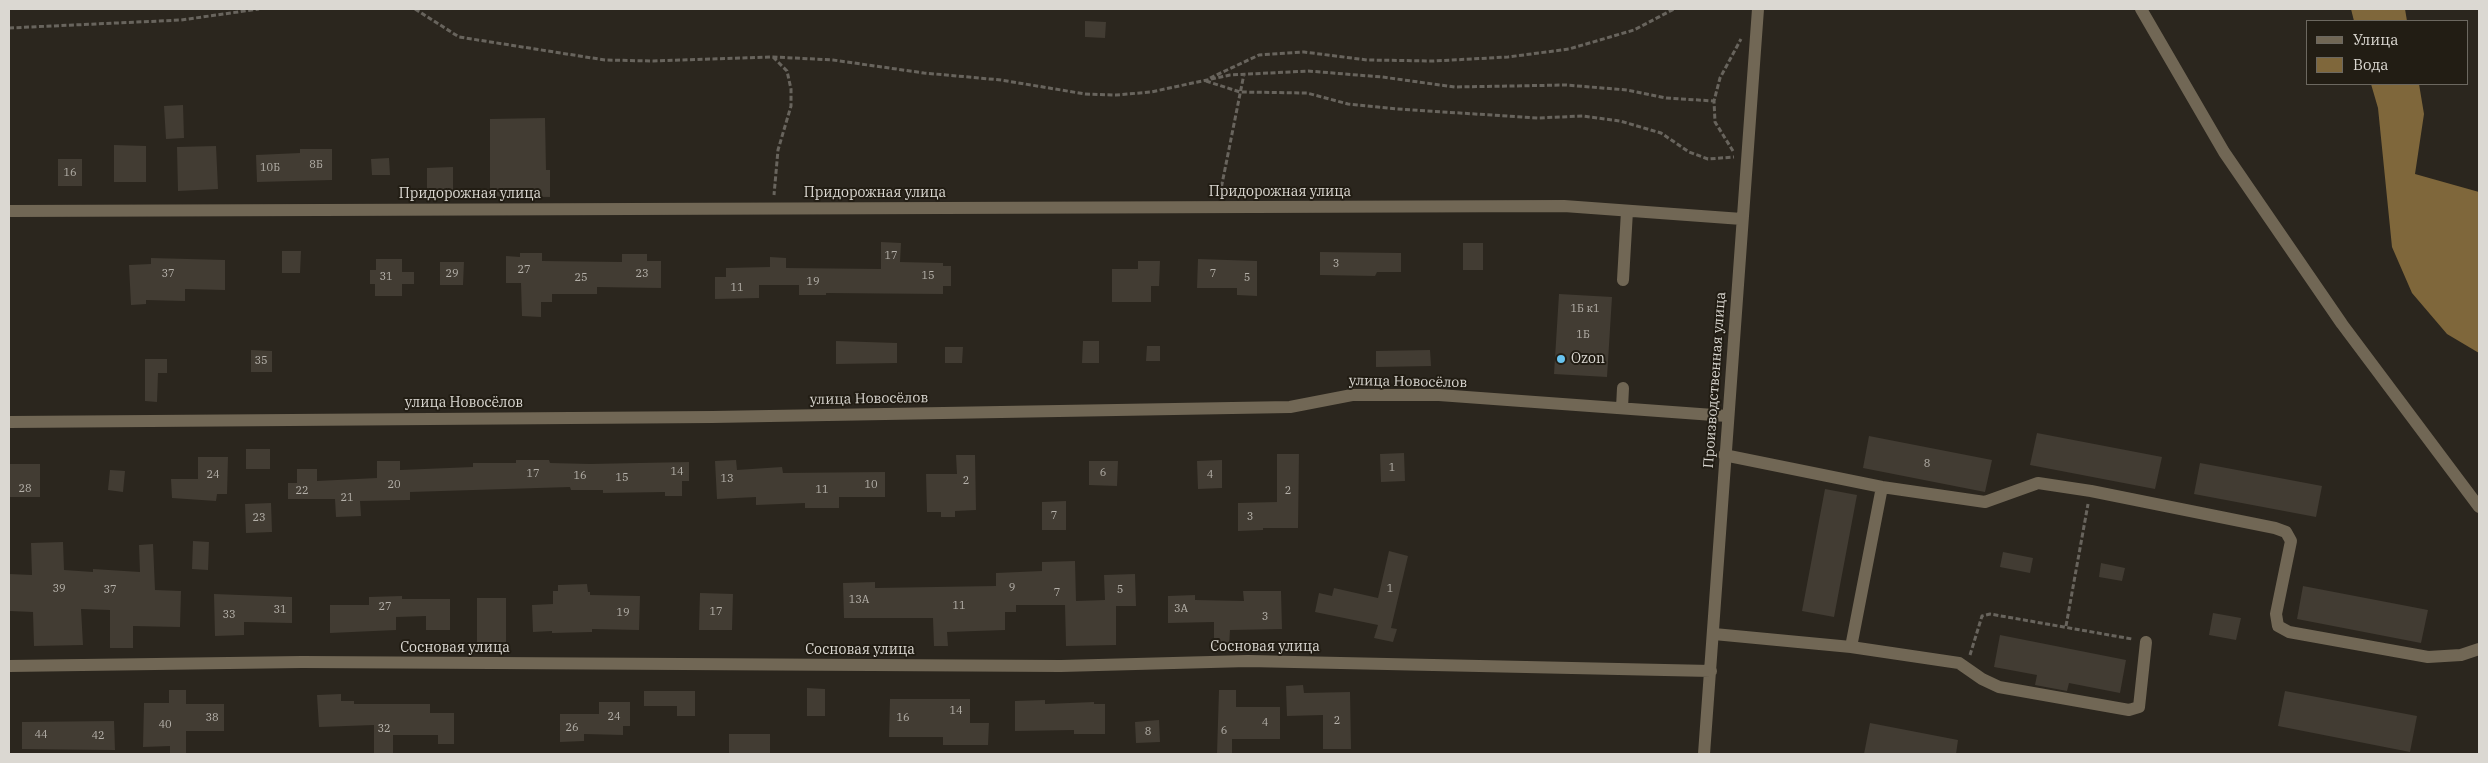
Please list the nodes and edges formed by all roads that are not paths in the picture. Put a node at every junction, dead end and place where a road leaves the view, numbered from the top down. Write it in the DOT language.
graph roads {
  1 [pos="2141,9"];
  2 [pos="1758,12"];
  3 [pos="9,211"];
  4 [pos="1627,211"];
  5 [pos="1742,219"];
  6 [pos="1623,280"];
  7 [pos="1623,388"];
  8 [pos="1622,408"];
  9 [pos="1727,416"];
  10 [pos="9,422"];
  11 [pos="1724,455"];
  12 [pos="1882,488"];
  13 [pos="2479,507"];
  14 [pos="1714,634"];
  15 [pos="2146,642"];
  16 [pos="1851,647"];
  17 [pos="2479,649"];
  18 [pos="9,666"];
  19 [pos="1711,671"];
  20 [pos="1704,754"];
  1 -- 13 [label="street"];
  2 -- 5 [label="street, Производственная улица"];
  3 -- 4 [label="street, Придорожная улица"];
  4 -- 5 [label="street, Придорожная улица"];
  4 -- 6 [label="street"];
  5 -- 9 [label="street, Производственная улица"];
  7 -- 8 [label="street"];
  8 -- 9 [label="street, улица Новосёлов"];
  8 -- 10 [label="street, улица Новосёлов"];
  9 -- 11 [label="street, Производственная улица"];
  11 -- 12 [label="street"];
  11 -- 14 [label="street, Производственная улица"];
  12 -- 16 [label="street"];
  12 -- 17 [label="street"];
  14 -- 16 [label="street"];
  14 -- 19 [label="street, Производственная улица"];
  15 -- 16 [label="street"];
  18 -- 19 [label="street, Сосновая улица"];
  19 -- 20 [label="street, Производственная улица"];
}
